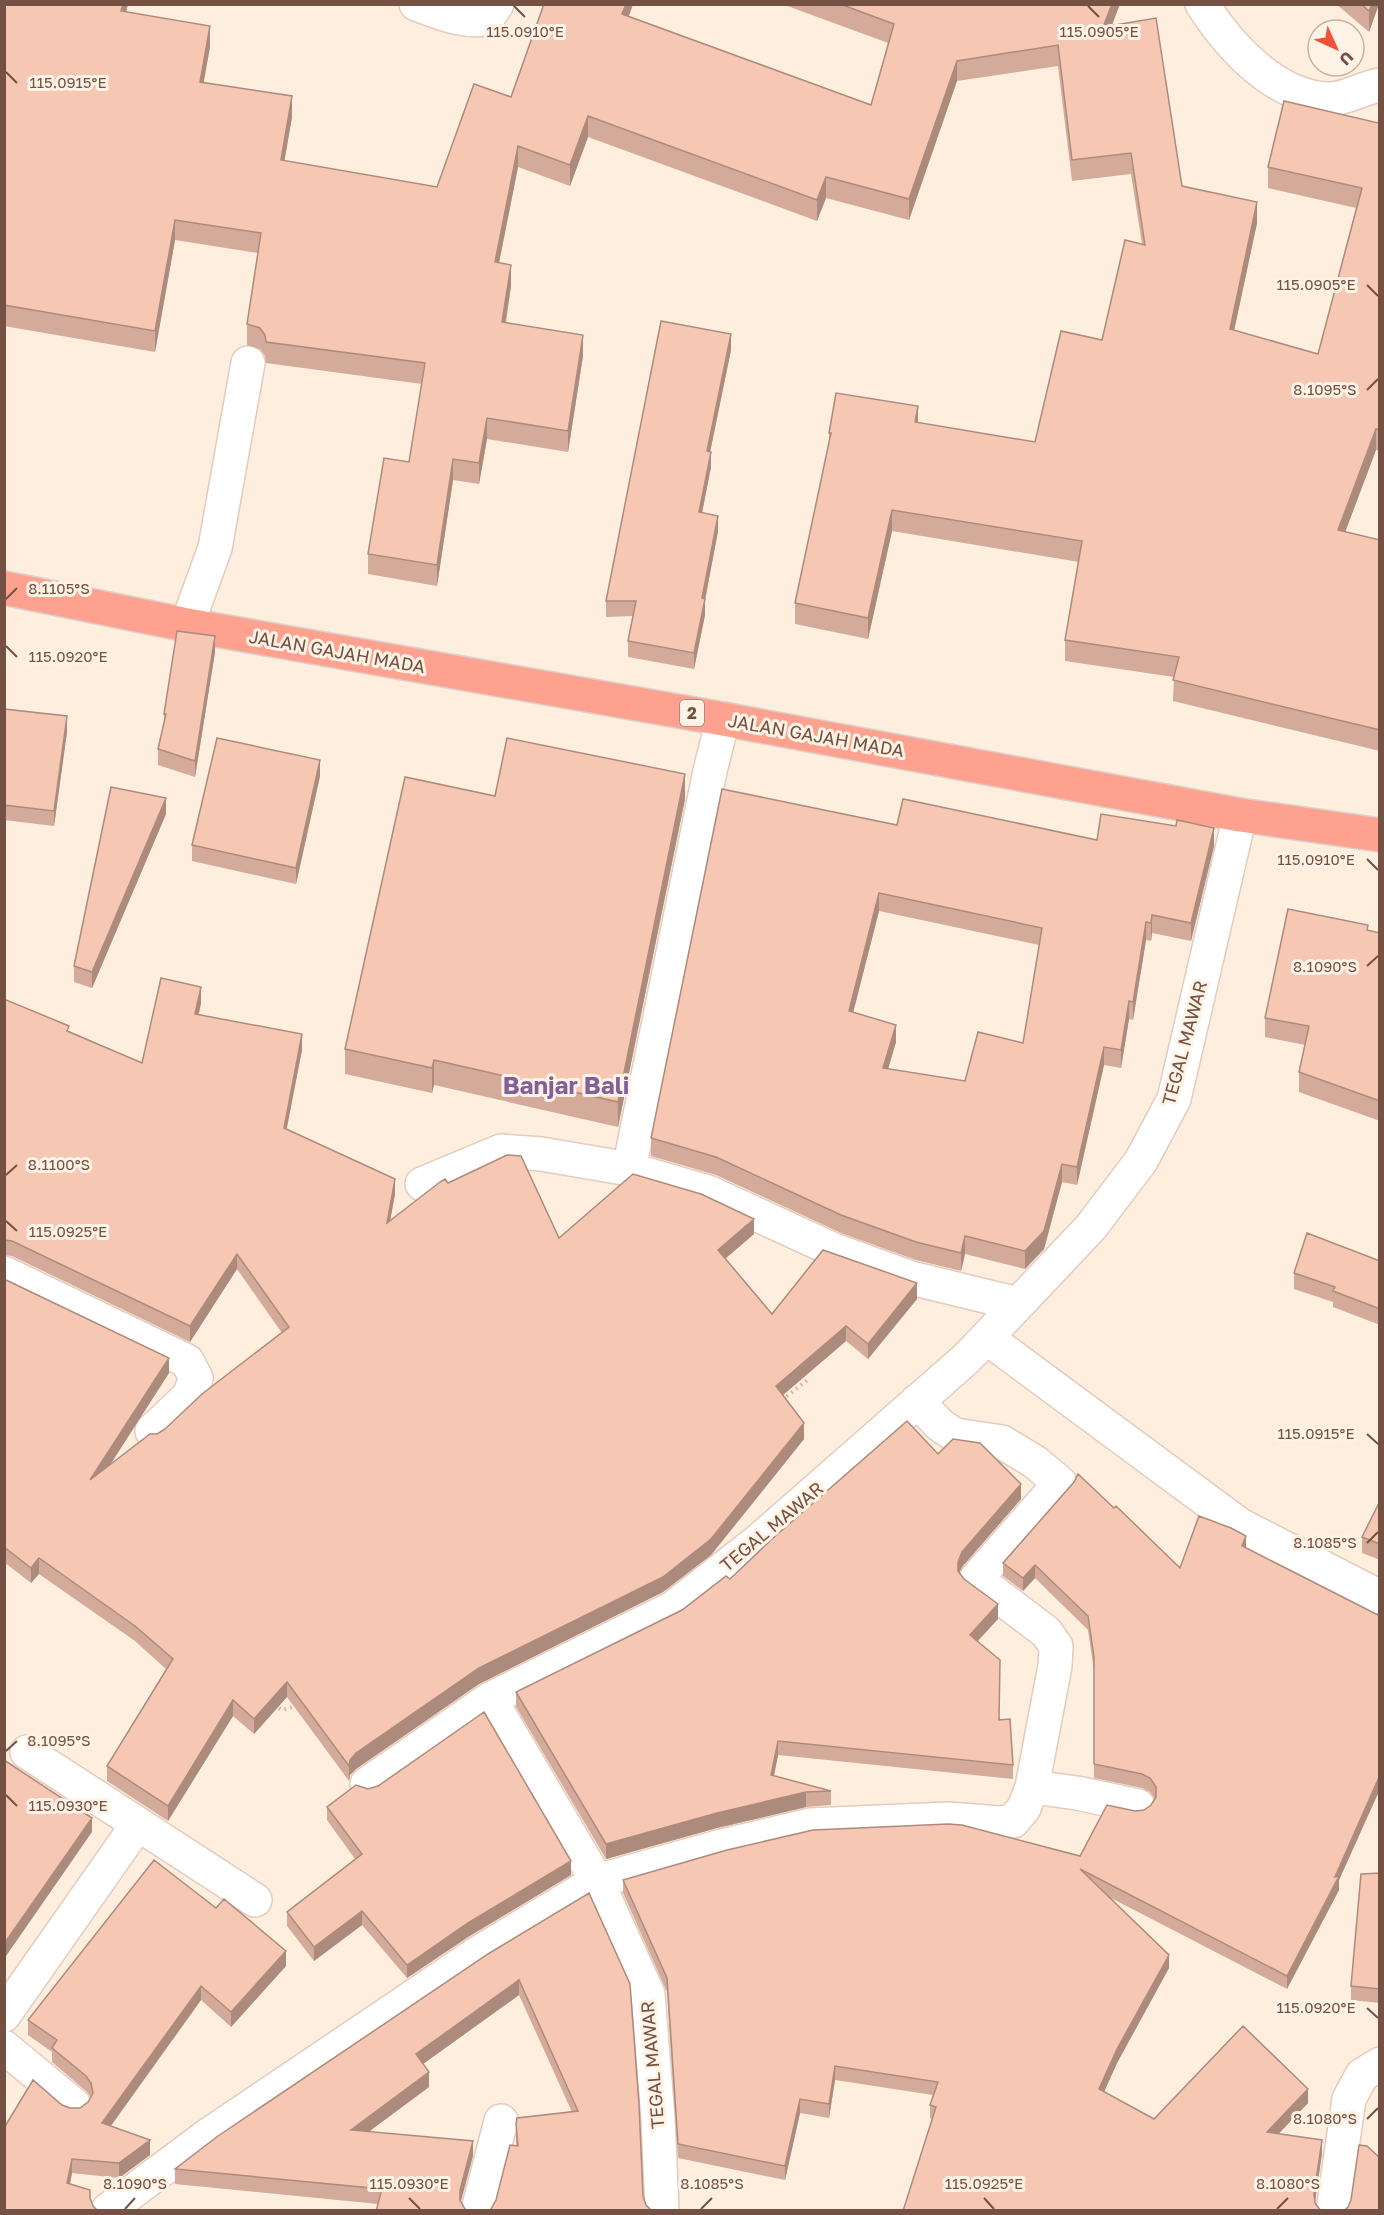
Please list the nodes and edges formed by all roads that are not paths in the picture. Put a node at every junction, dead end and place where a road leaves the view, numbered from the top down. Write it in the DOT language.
graph roads {
  1 [pos="416,4"];
  2 [pos="497,4"];
  3 [pos="1202,4"];
  4 [pos="1380,85"];
  5 [pos="248,363"];
  6 [pos="4,588"];
  7 [pos="187,625"];
  8 [pos="723,719"];
  9 [pos="1240,815"];
  10 [pos="1380,835"];
  11 [pos="629,1169"];
  12 [pos="422,1184"];
  13 [pos="4,1273"];
  14 [pos="1018,1304"];
  15 [pos="987,1338"];
  16 [pos="917,1401"];
  17 [pos="152,1431"];
  18 [pos="1380,1597"];
  19 [pos="490,1699"];
  20 [pos="27,1752"];
  21 [pos="367,1784"];
  22 [pos="1032,1786"];
  23 [pos="1138,1806"];
  24 [pos="138,1824"];
  25 [pos="597,1881"];
  26 [pos="255,1900"];
  27 [pos="4,2015"];
  28 [pos="4,2047"];
  29 [pos="1380,2064"];
  30 [pos="74,2105"];
  31 [pos="501,2121"];
  32 [pos="108,2211"];
  33 [pos="478,2211"];
  34 [pos="662,2211"];
  35 [pos="1334,2211"];
  1 -- 2 [label="street"];
  3 -- 4 [label="street"];
  5 -- 7 [label="street"];
  6 -- 7 [label="highway, JALAN GAJAH MADA / 2"];
  7 -- 8 [label="highway, JALAN GAJAH MADA / 2"];
  8 -- 9 [label="highway, JALAN GAJAH MADA / 2"];
  8 -- 11 [label="street"];
  9 -- 10 [label="highway, JALAN GAJAH MADA / 2"];
  9 -- 14 [label="street, TEGAL MAWAR"];
  11 -- 12 [label="street"];
  11 -- 14 [label="street"];
  13 -- 17 [label="street"];
  14 -- 15 [label="street, TEGAL MAWAR"];
  15 -- 16 [label="street, TEGAL MAWAR"];
  15 -- 18 [label="street"];
  16 -- 19 [label="street, TEGAL MAWAR"];
  16 -- 22 [label="street"];
  19 -- 21 [label="street"];
  19 -- 25 [label="street, TEGAL MAWAR"];
  20 -- 24 [label="street"];
  22 -- 23 [label="street"];
  22 -- 25 [label="street"];
  24 -- 26 [label="street"];
  24 -- 27 [label="street"];
  25 -- 32 [label="street"];
  25 -- 34 [label="street, TEGAL MAWAR"];
  28 -- 30 [label="street"];
  29 -- 35 [label="street"];
  31 -- 33 [label="street"];
}
